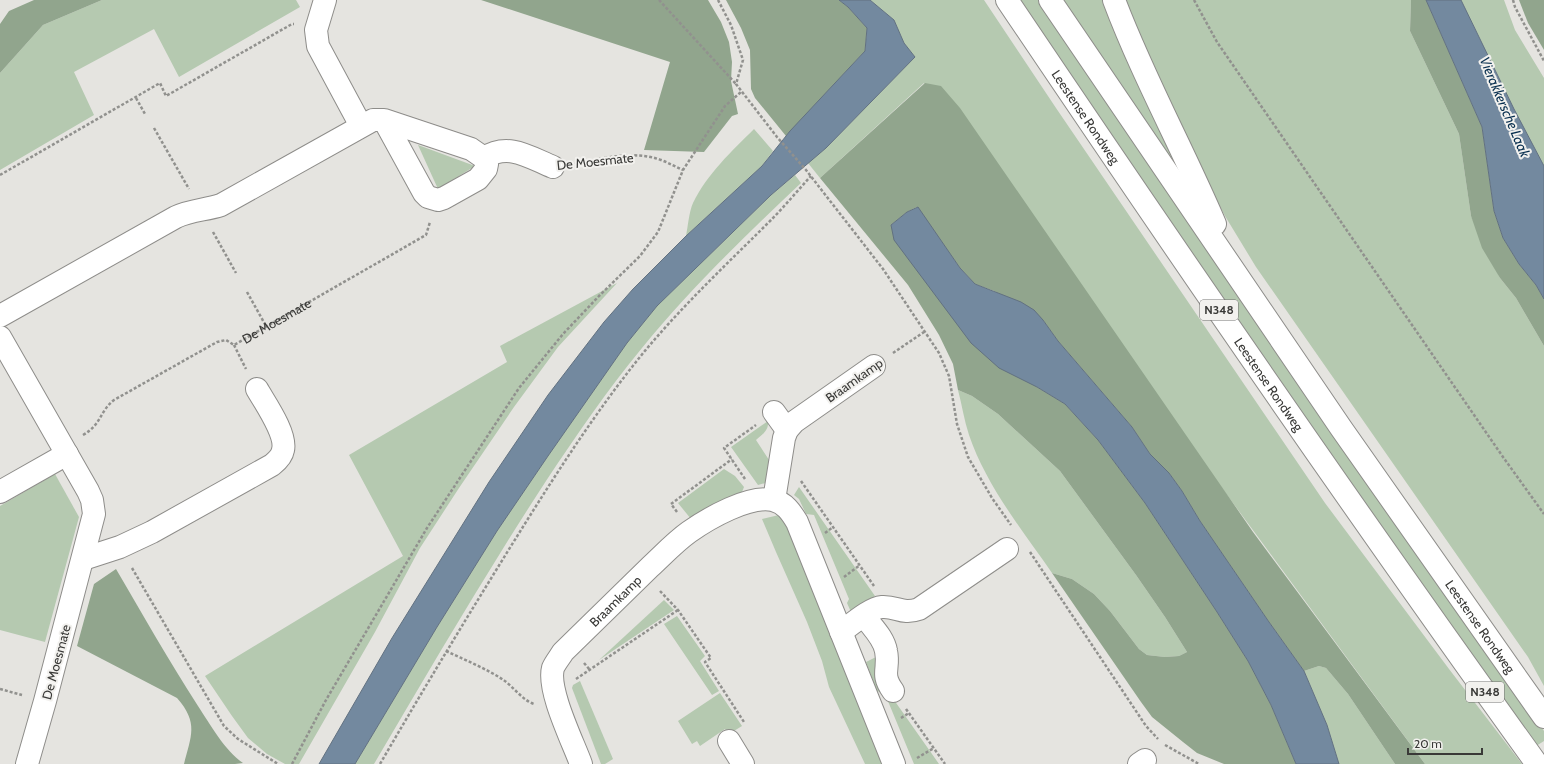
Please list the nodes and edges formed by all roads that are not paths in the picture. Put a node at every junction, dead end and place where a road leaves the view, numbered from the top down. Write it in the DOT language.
graph roads {
  1 [pos="325,0"];
  2 [pos="1007,0"];
  3 [pos="1050,0"];
  4 [pos="1114,0"];
  5 [pos="384,120"];
  6 [pos="361,126"];
  7 [pos="484,158"];
  8 [pos="553,167"];
  9 [pos="1233,268"];
  10 [pos="0,316"];
  11 [pos="0,337"];
  12 [pos="874,366"];
  13 [pos="257,389"];
  14 [pos="774,412"];
  15 [pos="787,430"];
  16 [pos="65,450"];
  17 [pos="0,492"];
  18 [pos="767,500"];
  19 [pos="1016,548"];
  20 [pos="83,559"];
  21 [pos="864,616"];
  22 [pos="841,632"];
  23 [pos="893,691"];
  24 [pos="1544,717"];
  25 [pos="728,741"];
  26 [pos="904,762"];
  27 [pos="27,764"];
  28 [pos="581,764"];
  29 [pos="743,764"];
  30 [pos="1537,764"];
  1 -- 6 [label="street"];
  2 -- 30 [label="street, Leestense Rondweg / N348"];
  3 -- 9 [label="street, Leestense Rondweg / N348"];
  4 -- 9 [label="street, N348"];
  5 -- 6 [label="street"];
  5 -- 7 [label="street"];
  5 -- 7 [label="street"];
  6 -- 10 [label="street"];
  7 -- 8 [label="street, De Moesmate"];
  9 -- 24 [label="street, Leestense Rondweg / N348"];
  11 -- 16 [label="street, De Moesmate"];
  12 -- 15 [label="street, Braamkamp"];
  13 -- 20 [label="street"];
  14 -- 15 [label="street"];
  15 -- 18 [label="street"];
  16 -- 17 [label="street"];
  16 -- 20 [label="street, De Moesmate"];
  18 -- 22 [label="street"];
  18 -- 28 [label="street, Braamkamp"];
  19 -- 21 [label="street"];
  20 -- 27 [label="street, De Moesmate"];
  21 -- 22 [label="street"];
  21 -- 23 [label="street"];
  22 -- 26 [label="street"];
  25 -- 29 [label="street"];
}
